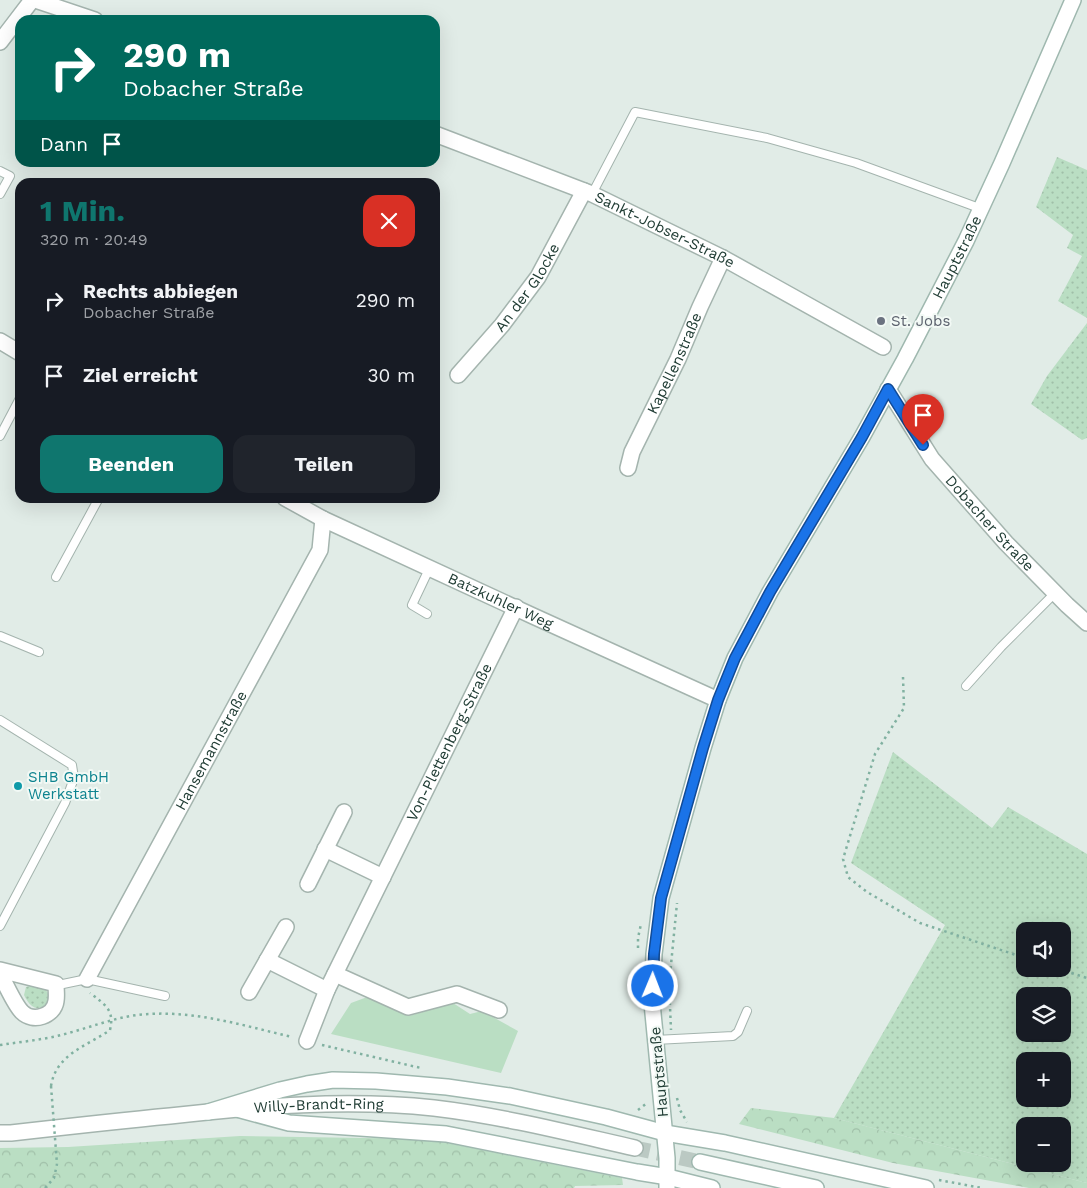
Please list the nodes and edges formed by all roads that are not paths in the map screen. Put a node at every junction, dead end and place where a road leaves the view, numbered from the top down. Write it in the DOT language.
graph roads {
  1 [pos="34,0"];
  2 [pos="1073,0"];
  3 [pos="22,15"];
  4 [pos="80,15"];
  5 [pos="15,23"];
  6 [pos="0,42"];
  7 [pos="440,136"];
  8 [pos="0,171"];
  9 [pos="588,192"];
  10 [pos="0,194"];
  11 [pos="982,209"];
  12 [pos="723,258"];
  13 [pos="0,341"];
  14 [pos="883,347"];
  15 [pos="15,350"];
  16 [pos="458,375"];
  17 [pos="888,389"];
  18 [pos="15,408"];
  19 [pos="0,436"];
  20 [pos="628,468"];
  21 [pos="96,503"];
  22 [pos="294,503"];
  23 [pos="323,519"];
  24 [pos="430,567"];
  25 [pos="56,577"];
  26 [pos="1055,593"];
  27 [pos="516,607"];
  28 [pos="428,614"];
  29 [pos="1087,623"];
  30 [pos="0,636"];
  31 [pos="39,652"];
  32 [pos="966,686"];
  33 [pos="718,700"];
  34 [pos="0,720"];
  35 [pos="344,812"];
  36 [pos="325,849"];
  37 [pos="383,877"];
  38 [pos="308,884"];
  39 [pos="0,926"];
  40 [pos="286,927"];
  41 [pos="267,960"];
  42 [pos="0,970"];
  43 [pos="0,974"];
  44 [pos="334,974"];
  45 [pos="81,980"];
  46 [pos="56,984"];
  47 [pos="327,990"];
  48 [pos="249,992"];
  49 [pos="165,996"];
  50 [pos="499,1010"];
  51 [pos="747,1011"];
  52 [pos="656,1040"];
  53 [pos="307,1041"];
  54 [pos="237,1109"];
  55 [pos="208,1112"];
  56 [pos="0,1132"];
  57 [pos="665,1133"];
  58 [pos="635,1148"];
  59 [pos="700,1162"];
  60 [pos="667,1183"];
  61 [pos="712,1188"];
  62 [pos="816,1188"];
  63 [pos="926,1188"];
  1 -- 3 [label="street"];
  1 -- 4 [label="street"];
  2 -- 11 [label="street, Hauptstraße"];
  5 -- 6 [label="street"];
  7 -- 9 [label="street, Sankt-Jobser-Straße"];
  8 -- 10 [label="lane"];
  9 -- 11 [label="lane"];
  9 -- 12 [label="street, Sankt-Jobser-Straße"];
  9 -- 16 [label="street, An der Glocke"];
  11 -- 17 [label="street, Hauptstraße"];
  12 -- 14 [label="street, Sankt-Jobser-Straße"];
  12 -- 20 [label="street, Kapellenstraße"];
  13 -- 15 [label="street"];
  17 -- 26 [label="street, Dobacher Straße"];
  17 -- 33 [label="street, Hauptstraße"];
  18 -- 19 [label="lane"];
  21 -- 25 [label="lane"];
  22 -- 23 [label="street, Batzkuhler Weg"];
  23 -- 24 [label="street, Batzkuhler Weg"];
  23 -- 45 [label="street, Hansemannstraße"];
  24 -- 27 [label="street, Batzkuhler Weg"];
  24 -- 28 [label="lane"];
  26 -- 29 [label="street, Dobacher Straße"];
  26 -- 32 [label="lane"];
  27 -- 33 [label="street, Batzkuhler Weg"];
  27 -- 37 [label="street, Von-Plettenberg-Straße"];
  30 -- 31 [label="lane"];
  33 -- 52 [label="street, Hauptstraße"];
  34 -- 39 [label="lane"];
  35 -- 36 [label="street"];
  36 -- 37 [label="street"];
  36 -- 38 [label="street"];
  37 -- 44 [label="street, Von-Plettenberg-Straße"];
  40 -- 41 [label="street"];
  41 -- 47 [label="street"];
  41 -- 48 [label="street"];
  42 -- 46 [label="street"];
  43 -- 46 [label="street"];
  44 -- 47 [label="street, Von-Plettenberg-Straße"];
  44 -- 50 [label="street"];
  45 -- 46 [label="lane"];
  45 -- 49 [label="lane"];
  47 -- 53 [label="street, Von-Plettenberg-Straße"];
  51 -- 52 [label="lane"];
  52 -- 57 [label="street, Hauptstraße"];
  54 -- 55 [label="street, Willy-Brandt-Ring"];
  54 -- 58 [label="street, Willy-Brandt-Ring"];
  54 -- 60 [label="street"];
  55 -- 56 [label="street, Willy-Brandt-Ring"];
  55 -- 57 [label="street"];
  57 -- 60 [label="street, Hauptstraße"];
  57 -- 63 [label="street"];
  59 -- 62 [label="street"];
  60 -- 61 [label="street"];
}
